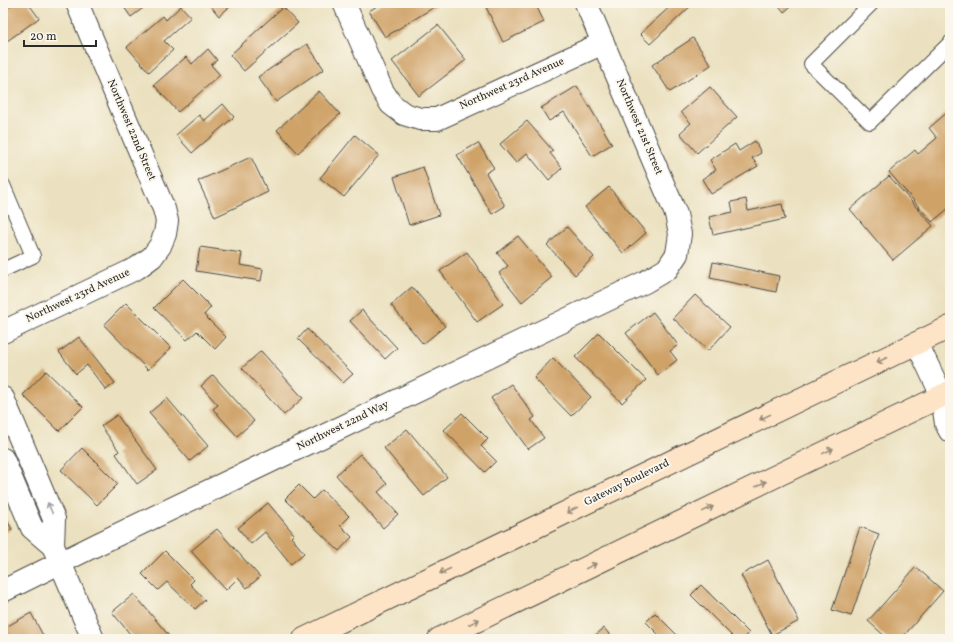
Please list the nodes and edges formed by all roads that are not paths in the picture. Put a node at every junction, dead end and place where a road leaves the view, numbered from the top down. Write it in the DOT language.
graph roads {
  1 [pos="77,3"];
  2 [pos="344,3"];
  3 [pos="586,3"];
  4 [pos="872,3"];
  5 [pos="603,43"];
  6 [pos="950,43"];
  7 [pos="3,185"];
  8 [pos="677,254"];
  9 [pos="152,257"];
  10 [pos="3,270"];
  11 [pos="950,327"];
  12 [pos="3,332"];
  13 [pos="917,343"];
  14 [pos="947,397"];
  15 [pos="3,398"];
  16 [pos="950,431"];
  17 [pos="3,459"];
  18 [pos="57,554"];
  19 [pos="3,591"];
  20 [pos="93,639"];
  21 [pos="304,639"];
  22 [pos="439,639"];
  1 -- 9 [label="street, Northwest 22nd Street"];
  2 -- 5 [label="street, Northwest 23rd Avenue"];
  3 -- 5 [label="street, Northwest 21st Street"];
  4 -- 6 [label="lane"];
  5 -- 8 [label="street, Northwest 21st Street"];
  7 -- 10 [label="lane"];
  8 -- 18 [label="street, Northwest 22nd Way"];
  9 -- 12 [label="street, Northwest 23rd Avenue"];
  11 -- 13 [label="main road, Gateway Boulevard"];
  13 -- 14 [label="street"];
  13 -- 21 [label="main road, Gateway Boulevard, one-way"];
  14 -- 16 [label="street"];
  22 -- 14 [label="main road, one-way"];
  18 -- 15 [label="street, one-way"];
  17 -- 18 [label="street"];
  18 -- 19 [label="street, Northwest 22nd Way"];
  18 -- 20 [label="street"];
}
